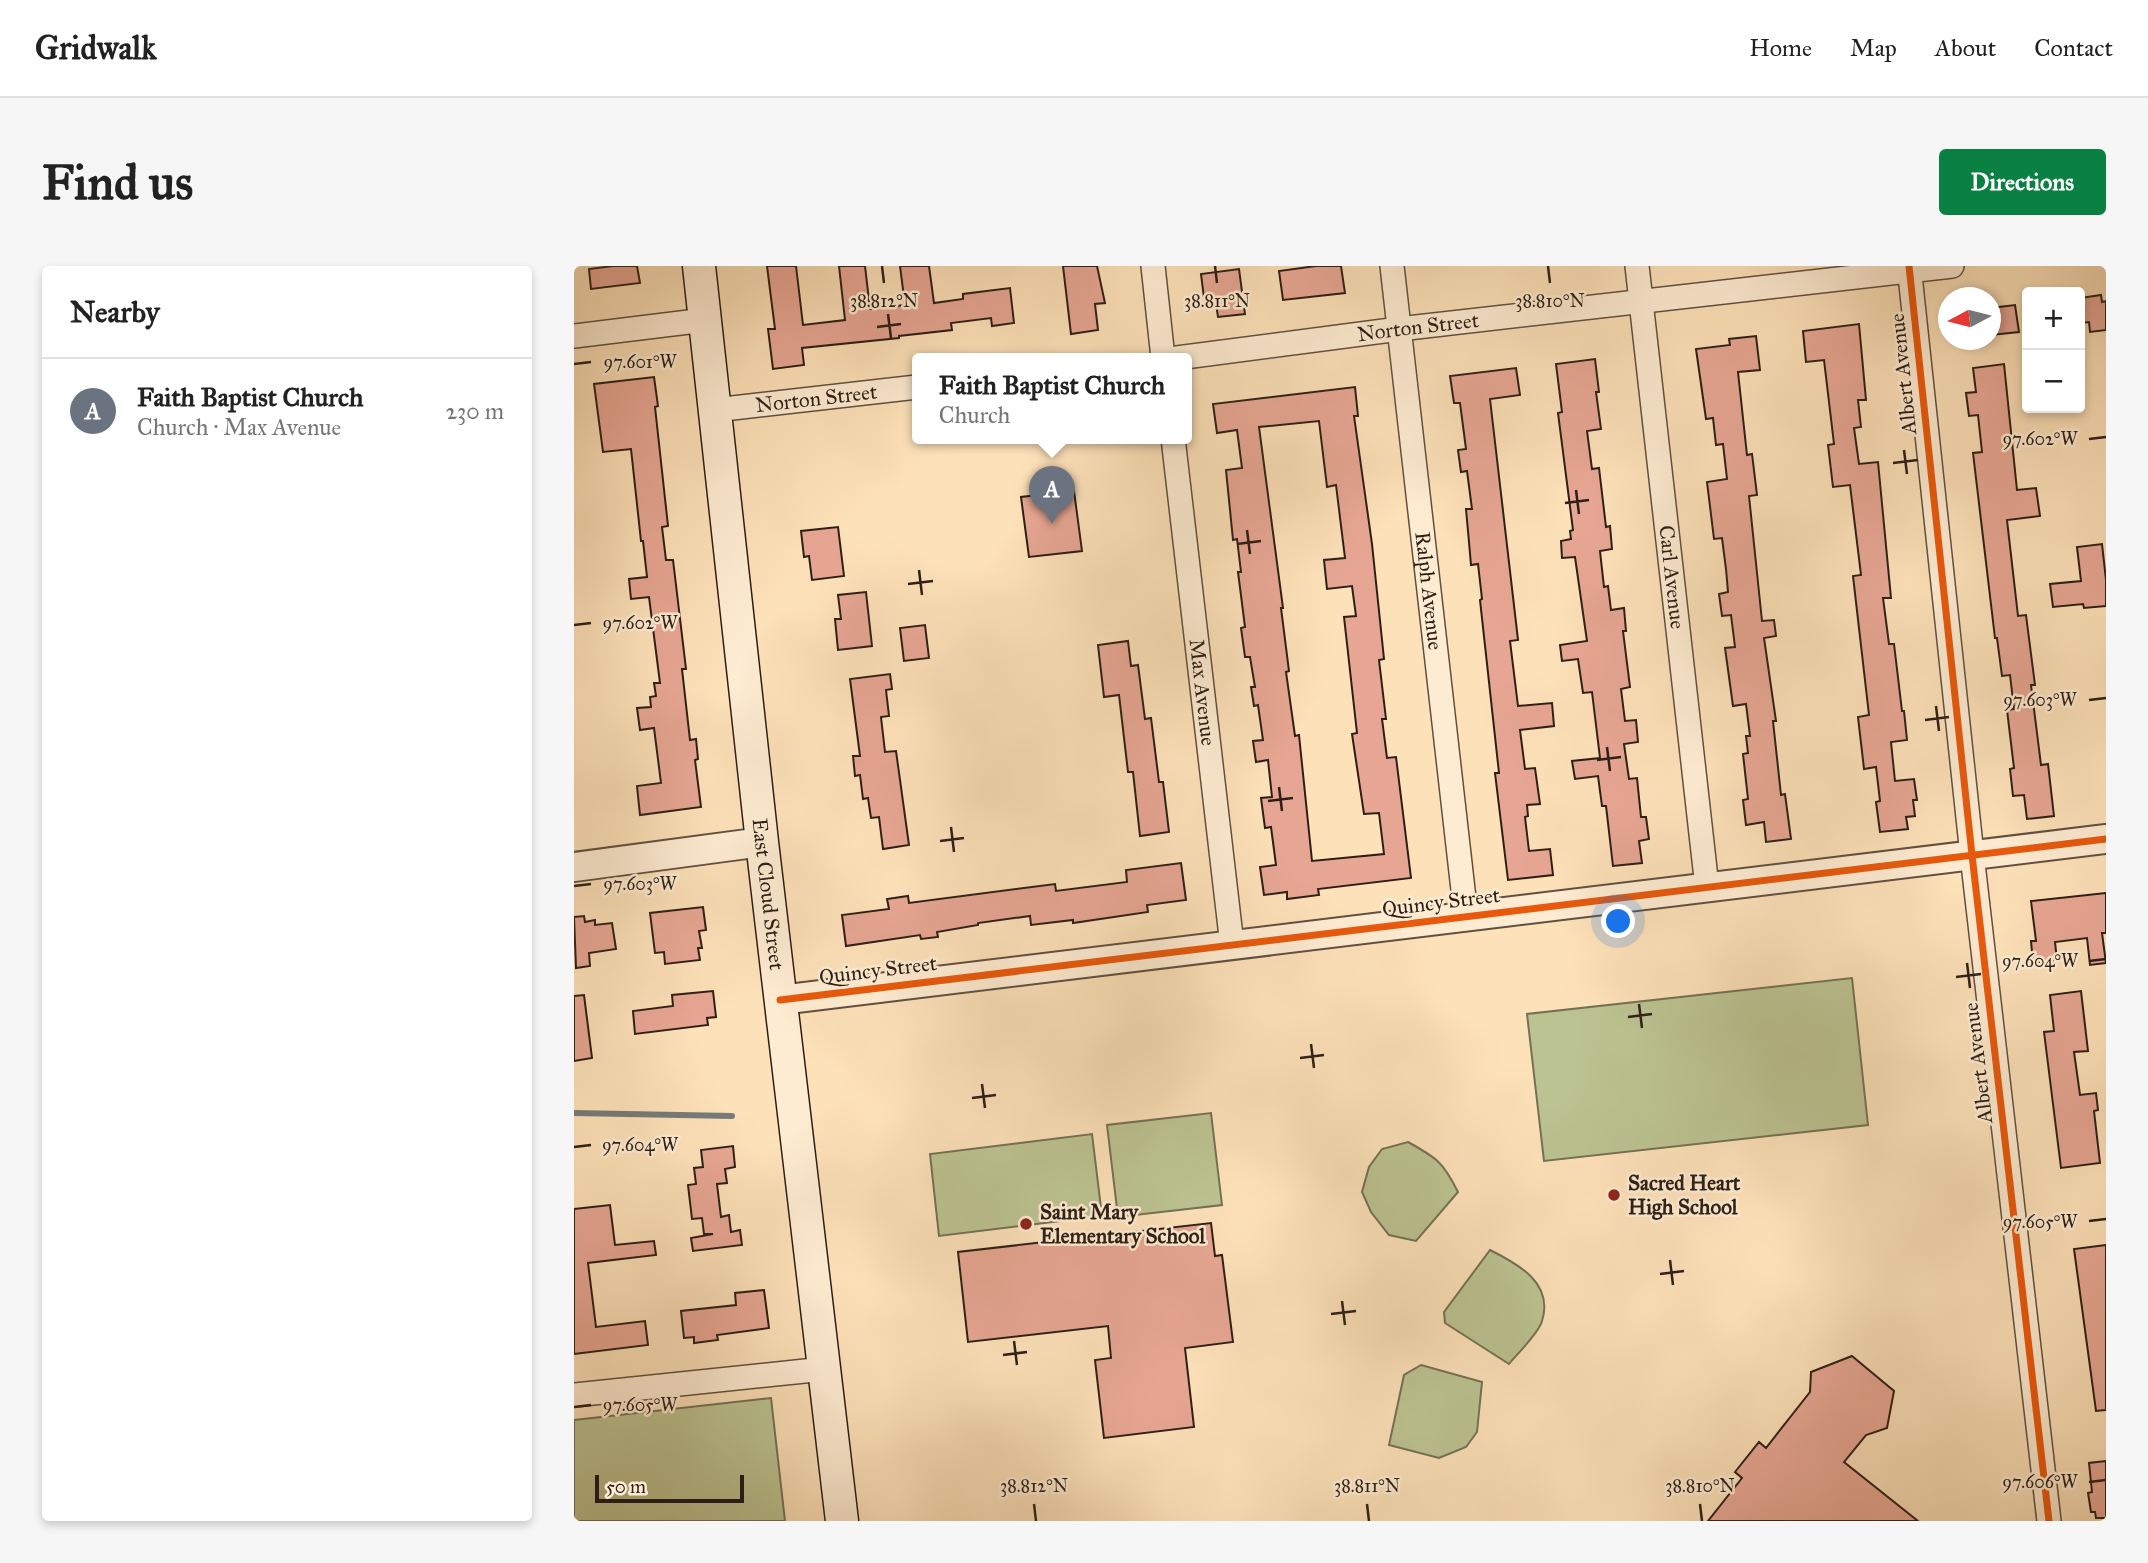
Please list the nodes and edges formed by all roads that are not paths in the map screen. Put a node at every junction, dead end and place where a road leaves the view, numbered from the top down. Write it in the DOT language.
graph roads {
  1 [pos="699,266"];
  2 [pos="1153,266"];
  3 [pos="1392,266"];
  4 [pos="1637,266"];
  5 [pos="1952,266"];
  6 [pos="1909,269"];
  7 [pos="1641,303"];
  8 [pos="705,320"];
  9 [pos="1399,329"];
  10 [pos="574,336"];
  11 [pos="1162,353"];
  12 [pos="1192,356"];
  13 [pos="912,388"];
  14 [pos="715,410"];
  15 [pos="1174,444"];
  16 [pos="2106,839"];
  17 [pos="762,842"];
  18 [pos="1972,855"];
  19 [pos="574,867"];
  20 [pos="1707,887"];
  21 [pos="1466,916"];
  22 [pos="1232,945"];
  23 [pos="780,1000"];
  24 [pos="824,1369"];
  25 [pos="574,1395"];
  26 [pos="842,1521"];
  27 [pos="2049,1521"];
  1 -- 8 [label="main road, East Cloud Street"];
  2 -- 11 [label="street"];
  3 -- 9 [label="street, Ralph Avenue"];
  4 -- 7 [label="street, Carl Avenue"];
  5 -- 6 [label="street, Norton Street"];
  6 -- 7 [label="street, Norton Street"];
  6 -- 18 [label="street, Albert Avenue"];
  7 -- 9 [label="street, Norton Street"];
  7 -- 20 [label="street, Carl Avenue"];
  8 -- 10 [label="street"];
  8 -- 14 [label="main road, East Cloud Street"];
  9 -- 12 [label="street, Norton Street"];
  9 -- 21 [label="street, Ralph Avenue"];
  13 -- 14 [label="street, Norton Street"];
  14 -- 17 [label="main road, East Cloud Street"];
  15 -- 22 [label="street, Max Avenue"];
  16 -- 18 [label="street, Quincy Street"];
  17 -- 19 [label="street"];
  17 -- 23 [label="main road, East Cloud Street"];
  18 -- 20 [label="street, Quincy Street"];
  18 -- 27 [label="street, Albert Avenue"];
  20 -- 21 [label="street, Quincy Street"];
  21 -- 22 [label="street, Quincy Street"];
  22 -- 23 [label="street, Quincy Street"];
  23 -- 24 [label="main road, East Cloud Street"];
  24 -- 25 [label="street"];
  24 -- 26 [label="main road, East Cloud Street"];
}
